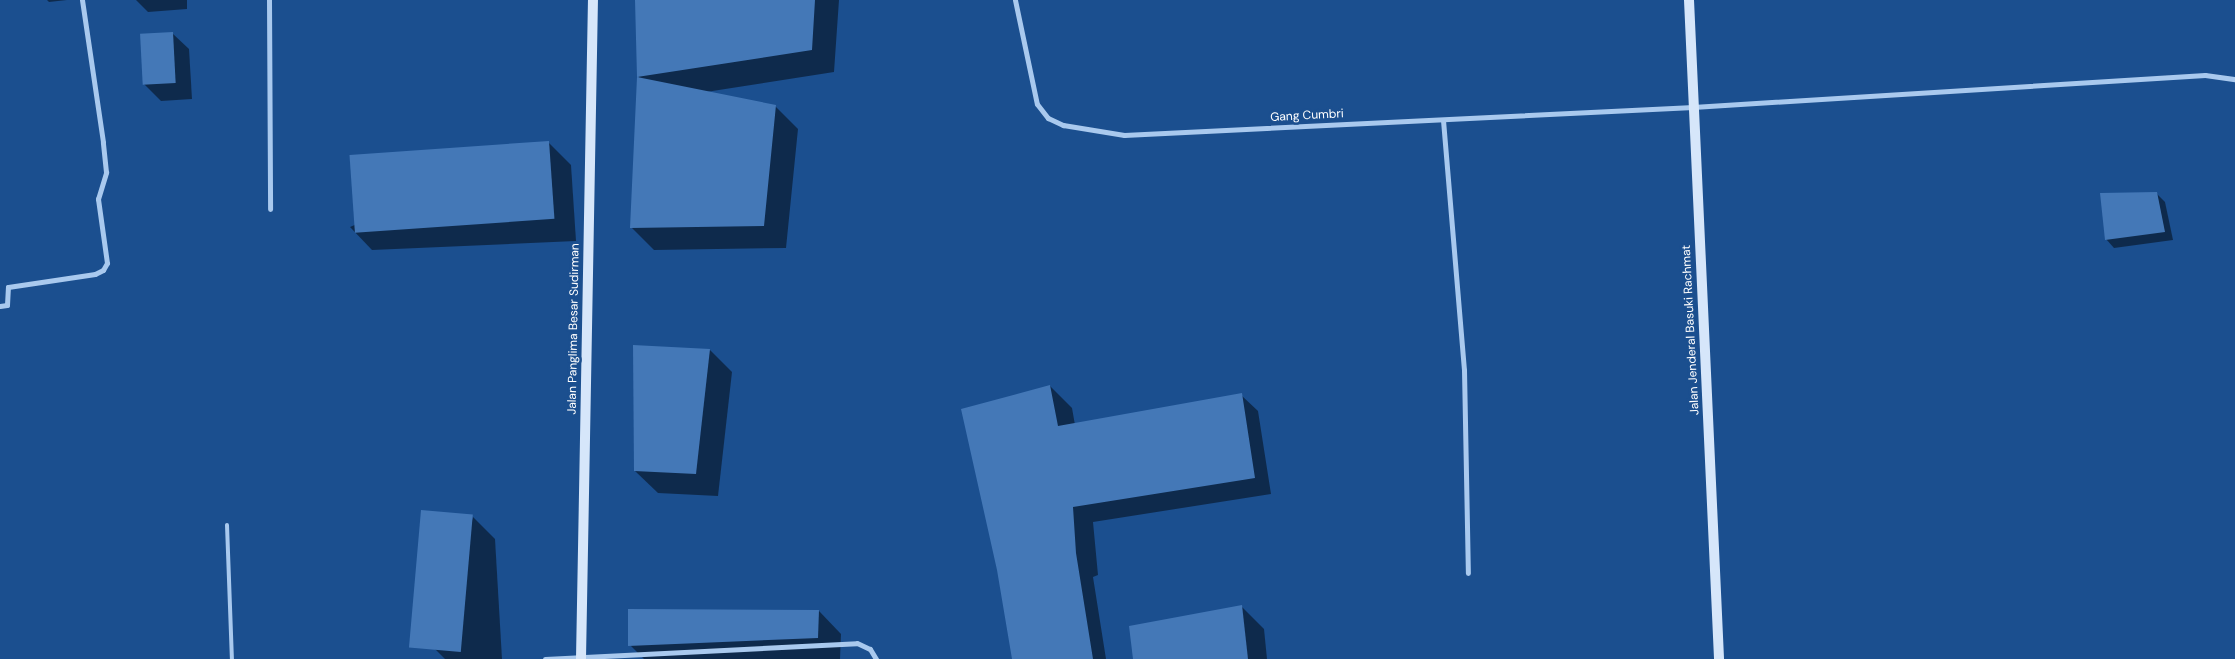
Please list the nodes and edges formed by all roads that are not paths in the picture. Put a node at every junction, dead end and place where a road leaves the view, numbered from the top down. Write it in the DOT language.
graph roads {
  1 [pos="82,0"];
  2 [pos="269,0"];
  3 [pos="593,0"];
  4 [pos="1015,0"];
  5 [pos="1689,0"];
  6 [pos="2235,79"];
  7 [pos="1693,108"];
  8 [pos="1444,120"];
  9 [pos="270,209"];
  10 [pos="0,306"];
  11 [pos="227,525"];
  12 [pos="1468,573"];
  13 [pos="581,658"];
  14 [pos="232,659"];
  15 [pos="545,659"];
  16 [pos="876,659"];
  17 [pos="1719,659"];
  1 -- 10 [label="street"];
  2 -- 9 [label="street"];
  3 -- 13 [label="street, Jalan Panglima Besar Sudirman"];
  4 -- 8 [label="street, Gang Cumbri"];
  5 -- 7 [label="street, Jalan Jenderal Basuki Rachmat"];
  6 -- 7 [label="street, Gang Cumbri"];
  7 -- 8 [label="street, Gang Cumbri"];
  7 -- 17 [label="street, Jalan Jenderal Basuki Rachmat"];
  8 -- 12 [label="street"];
  11 -- 14 [label="lane"];
  13 -- 15 [label="street"];
  13 -- 16 [label="street"];
}
